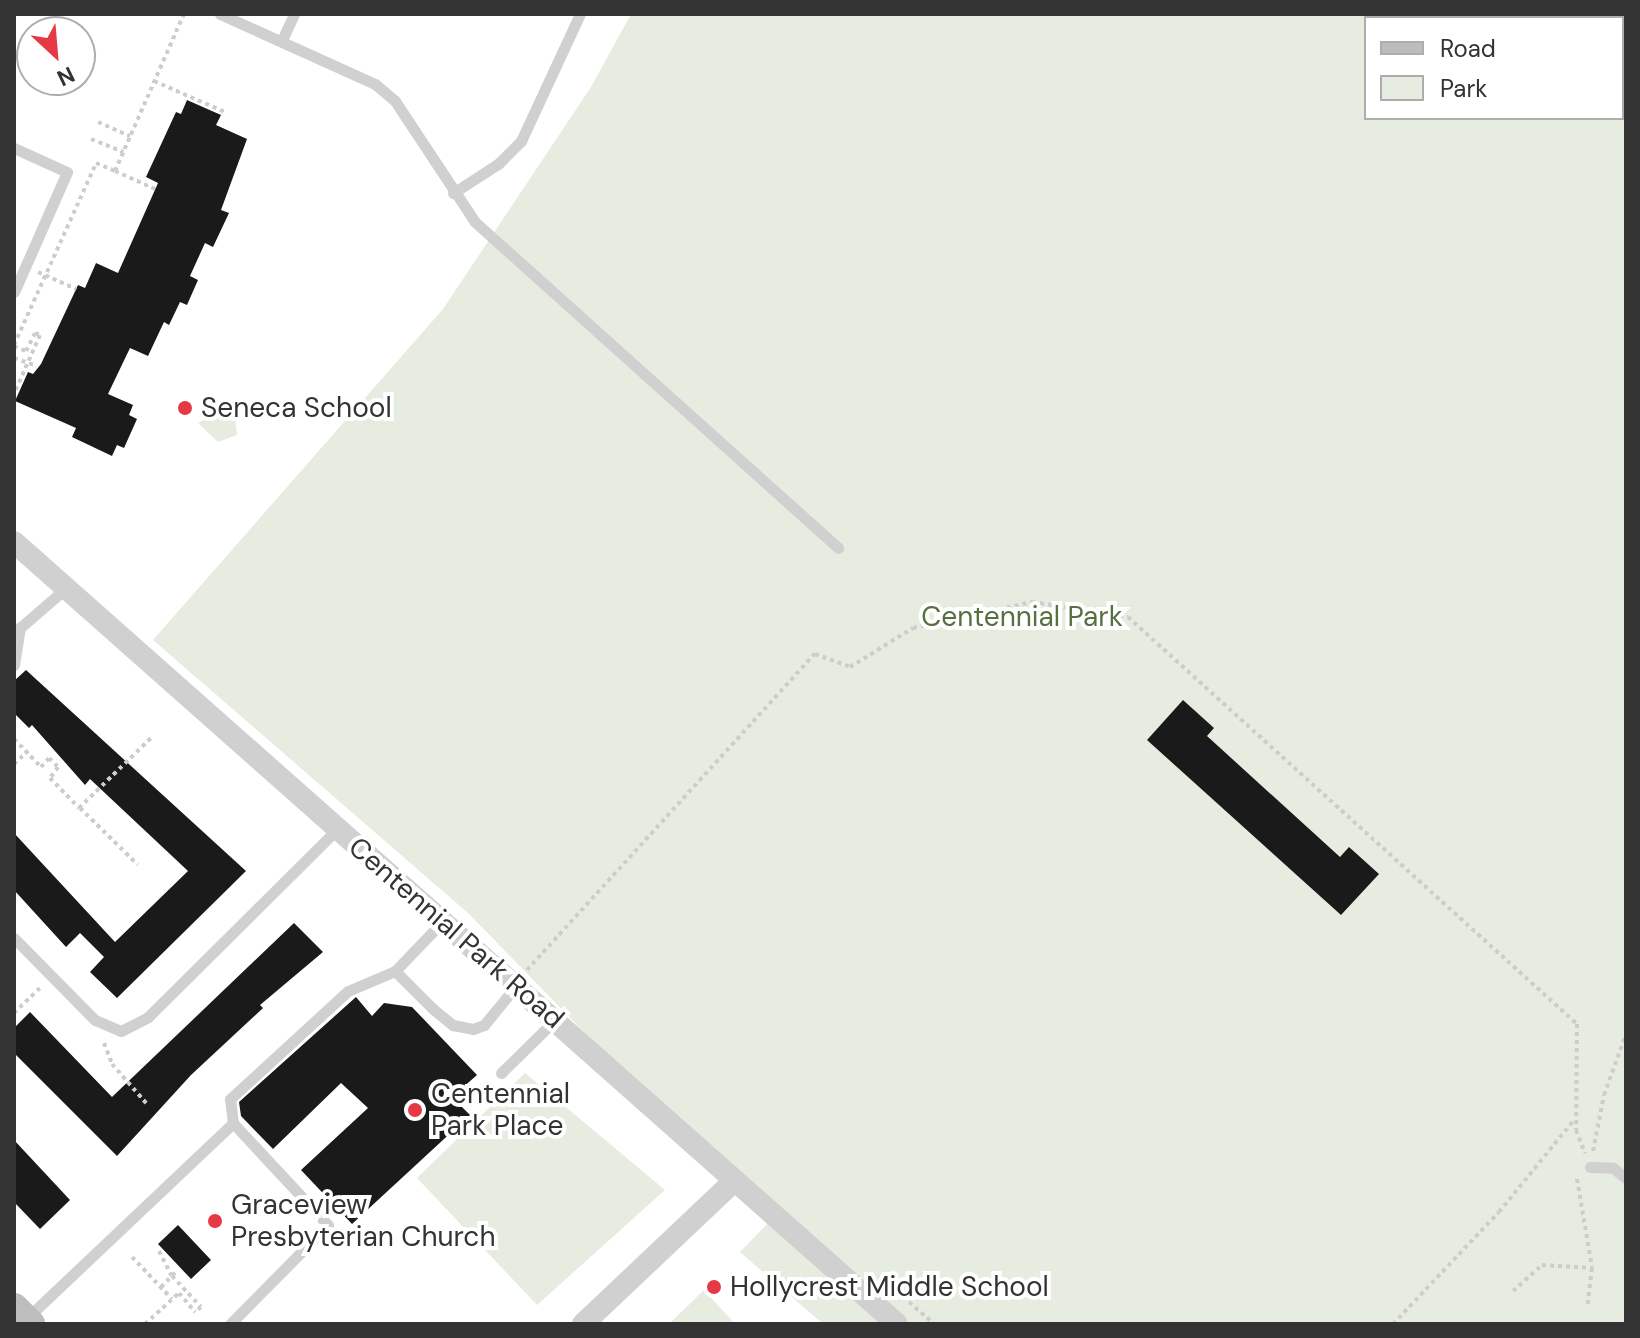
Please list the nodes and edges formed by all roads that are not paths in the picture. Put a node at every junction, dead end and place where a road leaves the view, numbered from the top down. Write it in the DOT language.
graph roads {
  1 [pos="220,14"];
  2 [pos="294,14"];
  3 [pos="580,14"];
  4 [pos="282,40"];
  5 [pos="14,148"];
  6 [pos="453,193"];
  7 [pos="14,292"];
  8 [pos="14,542"];
  9 [pos="838,548"];
  10 [pos="66,588"];
  11 [pos="17,630"];
  12 [pos="14,665"];
  13 [pos="338,828"];
  14 [pos="443,921"];
  15 [pos="14,938"];
  16 [pos="395,971"];
  17 [pos="522,977"];
  18 [pos="555,1020"];
  19 [pos="501,1073"];
  20 [pos="233,1123"];
  21 [pos="1590,1167"];
  22 [pos="1626,1178"];
  23 [pos="734,1181"];
  24 [pos="23,1317"];
  25 [pos="230,1324"];
  26 [pos="583,1324"];
  27 [pos="897,1324"];
  1 -- 4 [label="lane"];
  2 -- 4 [label="lane"];
  3 -- 6 [label="lane"];
  4 -- 6 [label="lane"];
  5 -- 7 [label="lane"];
  6 -- 9 [label="lane"];
  8 -- 10 [label="street, Centennial Park Road"];
  10 -- 11 [label="lane"];
  10 -- 13 [label="street, Centennial Park Road"];
  11 -- 12 [label="lane"];
  13 -- 14 [label="street, Centennial Park Road"];
  13 -- 15 [label="lane"];
  14 -- 16 [label="lane"];
  14 -- 17 [label="street, Centennial Park Road"];
  16 -- 17 [label="lane"];
  16 -- 20 [label="lane"];
  17 -- 18 [label="street, Centennial Park Road"];
  18 -- 19 [label="lane"];
  18 -- 23 [label="street, Centennial Park Road"];
  20 -- 24 [label="lane"];
  20 -- 25 [label="lane"];
  21 -- 22 [label="lane"];
  23 -- 26 [label="street"];
  23 -- 27 [label="street, Centennial Park Road"];
}
